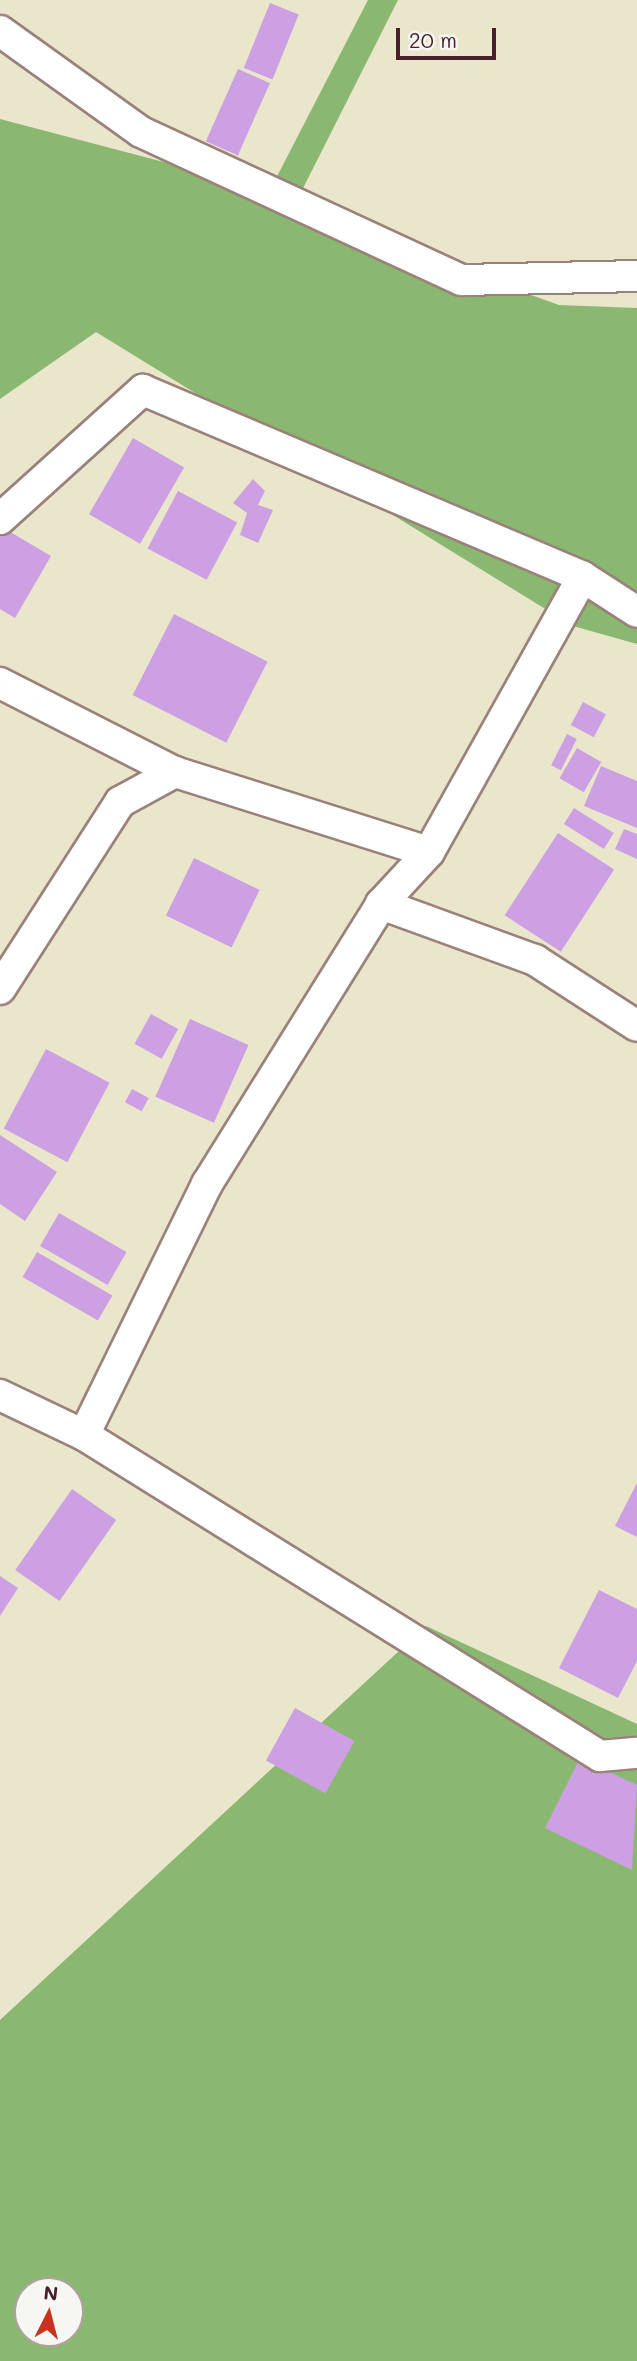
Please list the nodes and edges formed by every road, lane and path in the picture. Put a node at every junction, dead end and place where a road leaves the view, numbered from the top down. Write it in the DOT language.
graph roads {
  1 [pos="0,31"];
  2 [pos="637,276"];
  3 [pos="0,519"];
  4 [pos="583,577"];
  5 [pos="637,612"];
  6 [pos="0,683"];
  7 [pos="175,772"];
  8 [pos="429,852"];
  9 [pos="381,904"];
  10 [pos="0,989"];
  11 [pos="637,1026"];
  12 [pos="0,1395"];
  13 [pos="84,1435"];
  14 [pos="637,1753"];
  1 -- 2 [label="street"];
  3 -- 4 [label="street"];
  4 -- 5 [label="street"];
  4 -- 8 [label="street"];
  6 -- 7 [label="street"];
  7 -- 8 [label="street"];
  7 -- 10 [label="street"];
  8 -- 9 [label="street"];
  9 -- 11 [label="street"];
  9 -- 13 [label="street"];
  12 -- 13 [label="street"];
  13 -- 14 [label="street"];
}
